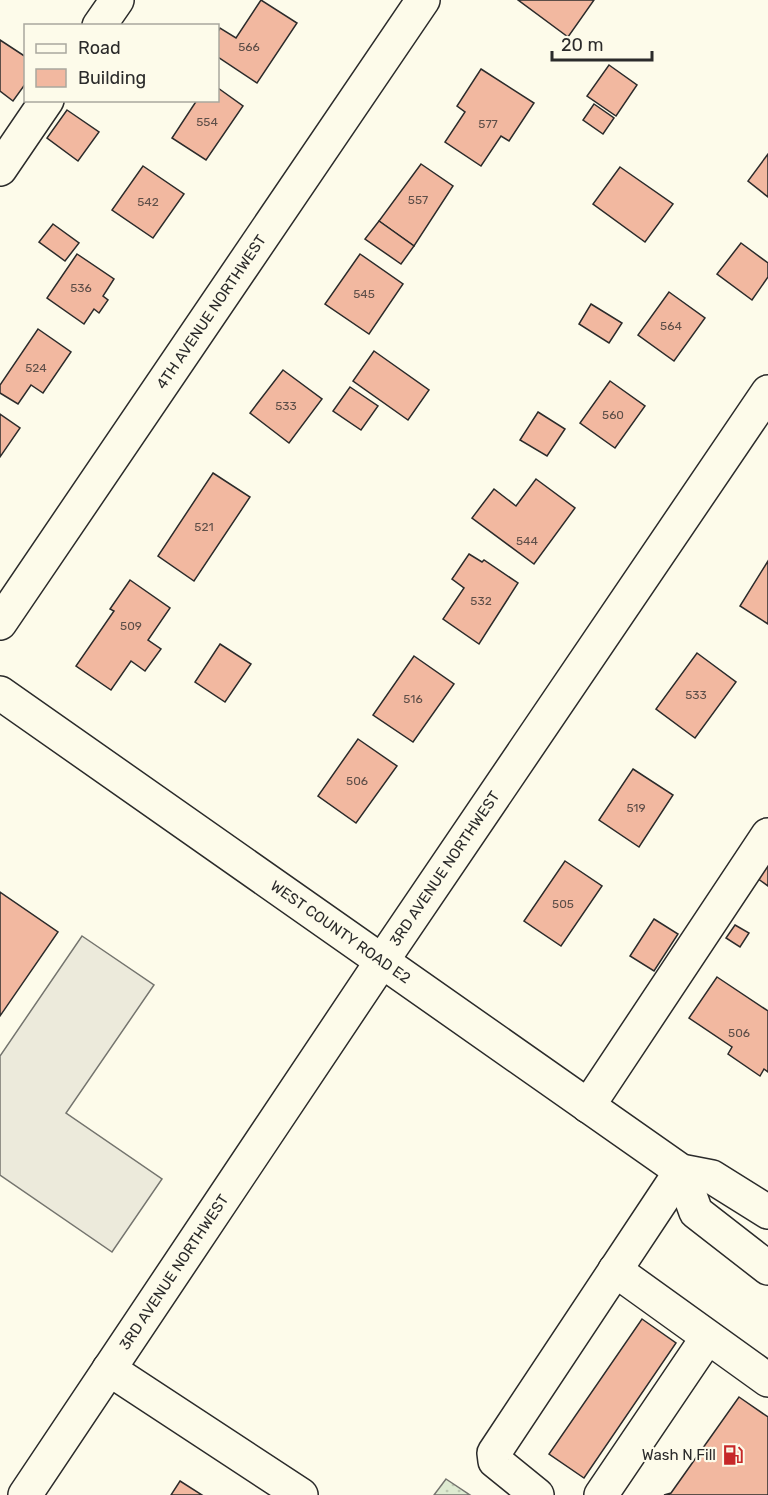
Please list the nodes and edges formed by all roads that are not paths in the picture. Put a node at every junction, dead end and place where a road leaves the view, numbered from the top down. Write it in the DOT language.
graph roads {
  1 [pos="117,0"];
  2 [pos="423,0"];
  3 [pos="100,24"];
  4 [pos="47,102"];
  5 [pos="0,170"];
  6 [pos="768,392"];
  7 [pos="0,623"];
  8 [pos="0,693"];
  9 [pos="768,835"];
  10 [pos="382,961"];
  11 [pos="588,1106"];
  12 [pos="681,1171"];
  13 [pos="768,1212"];
  14 [pos="768,1268"];
  15 [pos="615,1270"];
  16 [pos="710,1339"];
  17 [pos="109,1369"];
  18 [pos="768,1380"];
  19 [pos="25,1495"];
  20 [pos="301,1495"];
  21 [pos="537,1495"];
  22 [pos="601,1495"];
  1 -- 3 [label="street"];
  2 -- 7 [label="street, 4TH AVENUE NORTHWEST"];
  4 -- 5 [label="street"];
  6 -- 10 [label="street, 3RD AVENUE NORTHWEST"];
  8 -- 10 [label="street, WEST COUNTY ROAD E2"];
  9 -- 11 [label="street"];
  10 -- 11 [label="street, WEST COUNTY ROAD E2"];
  10 -- 17 [label="street, 3RD AVENUE NORTHWEST"];
  11 -- 12 [label="street, WEST COUNTY ROAD E2"];
  12 -- 13 [label="street, WEST COUNTY ROAD E2"];
  12 -- 14 [label="street"];
  12 -- 15 [label="street"];
  15 -- 16 [label="street"];
  15 -- 21 [label="street"];
  16 -- 18 [label="street"];
  16 -- 22 [label="street"];
  17 -- 19 [label="street, 3RD AVENUE NORTHWEST"];
  17 -- 20 [label="street"];
}
